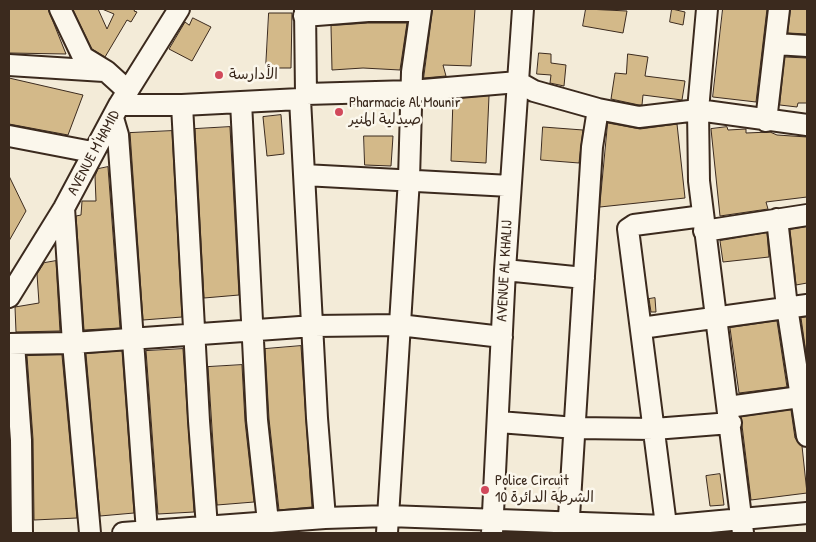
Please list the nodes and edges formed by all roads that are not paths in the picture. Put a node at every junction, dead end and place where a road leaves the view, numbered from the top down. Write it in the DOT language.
graph roads {
  1 [pos="60,9"];
  2 [pos="179,9"];
  3 [pos="413,9"];
  4 [pos="523,9"];
  5 [pos="707,9"];
  6 [pos="779,9"];
  7 [pos="368,10"];
  8 [pos="305,12"];
  9 [pos="776,44"];
  10 [pos="807,46"];
  11 [pos="9,65"];
  12 [pos="106,71"];
  13 [pos="518,82"];
  14 [pos="411,91"];
  15 [pos="303,96"];
  16 [pos="241,102"];
  17 [pos="120,105"];
  18 [pos="182,105"];
  19 [pos="598,109"];
  20 [pos="698,110"];
  21 [pos="766,121"];
  22 [pos="807,125"];
  23 [pos="9,136"];
  24 [pos="92,152"];
  25 [pos="304,175"];
  26 [pos="409,179"];
  27 [pos="510,186"];
  28 [pos="64,208"];
  29 [pos="807,215"];
  30 [pos="777,218"];
  31 [pos="703,223"];
  32 [pos="505,270"];
  33 [pos="584,278"];
  34 [pos="9,297"];
  35 [pos="807,305"];
  36 [pos="787,307"];
  37 [pos="714,319"];
  38 [pos="399,325"];
  39 [pos="314,326"];
  40 [pos="252,328"];
  41 [pos="641,328"];
  42 [pos="195,332"];
  43 [pos="502,336"];
  44 [pos="133,338"];
  45 [pos="73,343"];
  46 [pos="11,344"];
  47 [pos="804,397"];
  48 [pos="729,415"];
  49 [pos="499,422"];
  50 [pos="576,428"];
  51 [pos="654,429"];
  52 [pos="807,436"];
  53 [pos="807,513"];
  54 [pos="325,518"];
  55 [pos="268,522"];
  56 [pos="387,525"];
  57 [pos="493,526"];
  58 [pos="207,527"];
  59 [pos="742,527"];
  60 [pos="569,528"];
  61 [pos="623,529"];
  62 [pos="666,530"];
  63 [pos="147,532"];
  64 [pos="22,533"];
  65 [pos="90,533"];
  66 [pos="123,533"];
  67 [pos="127,533"];
  1 -- 12 [label="street"];
  2 -- 17 [label="street, AVENUE M'HAMID"];
  3 -- 7 [label="street"];
  3 -- 14 [label="street"];
  4 -- 13 [label="street, AVENUE AL KHALIJ"];
  5 -- 20 [label="street"];
  6 -- 9 [label="street"];
  7 -- 8 [label="street"];
  8 -- 15 [label="street"];
  9 -- 10 [label="street"];
  9 -- 21 [label="street"];
  11 -- 12 [label="street"];
  12 -- 17 [label="street"];
  13 -- 14 [label="street"];
  13 -- 19 [label="street"];
  13 -- 27 [label="street, AVENUE AL KHALIJ"];
  14 -- 15 [label="street"];
  14 -- 26 [label="street"];
  15 -- 16 [label="street"];
  15 -- 25 [label="street"];
  16 -- 18 [label="street"];
  16 -- 40 [label="street"];
  17 -- 18 [label="street"];
  17 -- 24 [label="street, AVENUE M'HAMID"];
  17 -- 44 [label="street"];
  18 -- 42 [label="street"];
  19 -- 20 [label="street"];
  19 -- 33 [label="street"];
  20 -- 21 [label="street"];
  20 -- 31 [label="street"];
  21 -- 22 [label="street"];
  23 -- 24 [label="street"];
  24 -- 28 [label="street, AVENUE M'HAMID"];
  25 -- 26 [label="street"];
  25 -- 39 [label="street"];
  26 -- 27 [label="street"];
  26 -- 38 [label="street"];
  27 -- 32 [label="street, AVENUE AL KHALIJ"];
  28 -- 34 [label="street, AVENUE M'HAMID"];
  28 -- 45 [label="street"];
  29 -- 30 [label="street"];
  30 -- 31 [label="street"];
  30 -- 36 [label="street"];
  31 -- 37 [label="street"];
  31 -- 41 [label="street"];
  32 -- 33 [label="street"];
  32 -- 43 [label="street, AVENUE AL KHALIJ"];
  33 -- 50 [label="street"];
  35 -- 36 [label="street"];
  36 -- 37 [label="street"];
  36 -- 47 [label="street"];
  37 -- 41 [label="street"];
  37 -- 48 [label="street"];
  38 -- 39 [label="street"];
  38 -- 43 [label="street"];
  38 -- 56 [label="street"];
  39 -- 40 [label="street"];
  39 -- 54 [label="street"];
  40 -- 42 [label="street"];
  40 -- 55 [label="street"];
  41 -- 51 [label="street"];
  42 -- 44 [label="street"];
  42 -- 58 [label="street"];
  43 -- 49 [label="street, AVENUE AL KHALIJ"];
  44 -- 45 [label="street"];
  44 -- 63 [label="street"];
  45 -- 46 [label="street"];
  45 -- 65 [label="street"];
  46 -- 64 [label="street"];
  47 -- 48 [label="street"];
  47 -- 52 [label="street"];
  48 -- 51 [label="street"];
  48 -- 59 [label="street"];
  49 -- 50 [label="street"];
  49 -- 57 [label="street, AVENUE AL KHALIJ"];
  50 -- 51 [label="street"];
  50 -- 60 [label="street"];
  51 -- 62 [label="street"];
  53 -- 59 [label="street"];
  54 -- 55 [label="street"];
  54 -- 56 [label="street"];
  55 -- 58 [label="street"];
  56 -- 57 [label="street"];
  57 -- 60 [label="street"];
  58 -- 63 [label="street"];
  59 -- 62 [label="street"];
  60 -- 61 [label="street"];
  61 -- 62 [label="street"];
  63 -- 67 [label="street"];
  66 -- 67 [label="street"];
}
